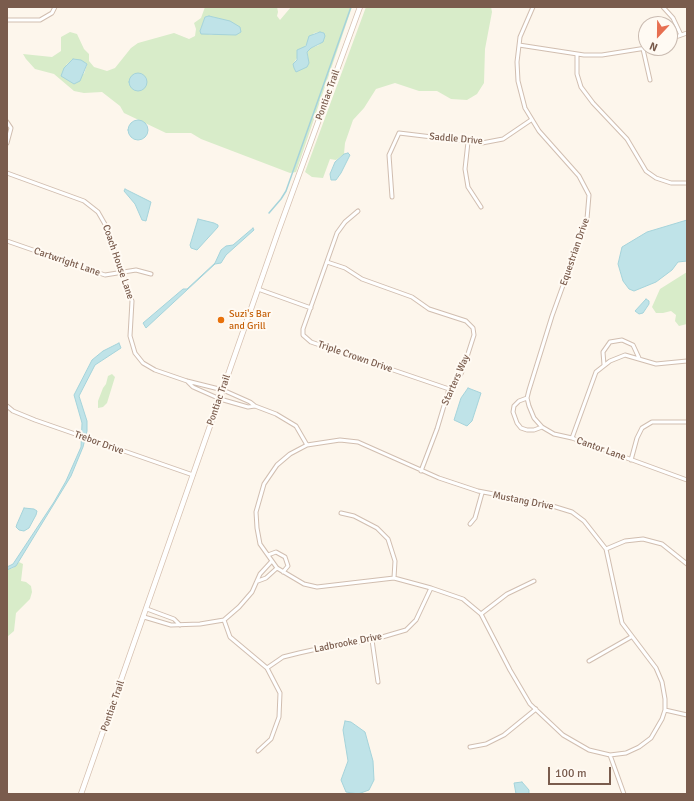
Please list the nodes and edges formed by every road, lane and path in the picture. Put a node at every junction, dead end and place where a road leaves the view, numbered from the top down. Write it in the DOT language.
graph roads {
  1 [pos="55,7"];
  2 [pos="360,7"];
  3 [pos="533,7"];
  4 [pos="664,7"];
  5 [pos="7,20"];
  6 [pos="687,33"];
  7 [pos="681,35"];
  8 [pos="678,36"];
  9 [pos="519,45"];
  10 [pos="638,50"];
  11 [pos="577,54"];
  12 [pos="646,56"];
  13 [pos="650,80"];
  14 [pos="531,120"];
  15 [pos="7,122"];
  16 [pos="468,142"];
  17 [pos="7,143"];
  18 [pos="7,173"];
  19 [pos="687,183"];
  20 [pos="392,196"];
  21 [pos="481,207"];
  22 [pos="358,211"];
  23 [pos="7,241"];
  24 [pos="327,262"];
  25 [pos="121,273"];
  26 [pos="151,274"];
  27 [pos="258,289"];
  28 [pos="311,308"];
  29 [pos="639,358"];
  30 [pos="687,361"];
  31 [pos="604,365"];
  32 [pos="187,381"];
  33 [pos="223,390"];
  34 [pos="449,390"];
  35 [pos="527,398"];
  36 [pos="220,399"];
  37 [pos="7,406"];
  38 [pos="254,406"];
  39 [pos="687,422"];
  40 [pos="542,427"];
  41 [pos="572,438"];
  42 [pos="307,445"];
  43 [pos="631,460"];
  44 [pos="421,470"];
  45 [pos="193,475"];
  46 [pos="687,480"];
  47 [pos="482,493"];
  48 [pos="341,513"];
  49 [pos="470,524"];
  50 [pos="606,549"];
  51 [pos="268,555"];
  52 [pos="271,562"];
  53 [pos="687,564"];
  54 [pos="277,568"];
  55 [pos="283,572"];
  56 [pos="394,578"];
  57 [pos="258,581"];
  58 [pos="534,581"];
  59 [pos="431,588"];
  60 [pos="147,609"];
  61 [pos="481,614"];
  62 [pos="144,617"];
  63 [pos="224,620"];
  64 [pos="180,625"];
  65 [pos="631,637"];
  66 [pos="372,640"];
  67 [pos="589,661"];
  68 [pos="267,668"];
  69 [pos="378,682"];
  70 [pos="536,709"];
  71 [pos="664,710"];
  72 [pos="687,715"];
  73 [pos="470,747"];
  74 [pos="258,751"];
  75 [pos="610,755"];
  76 [pos="81,794"];
  77 [pos="624,794"];
  1 -- 5 [label="street"];
  2 -- 27 [label="main road, Pontiac Trail"];
  3 -- 9 [label="street, Equestrian Drive"];
  4 -- 7 [label="street"];
  6 -- 7 [label="street"];
  7 -- 8 [label="street"];
  9 -- 11 [label="street"];
  9 -- 14 [label="street, Equestrian Drive"];
  10 -- 11 [label="street"];
  11 -- 19 [label="street"];
  12 -- 13 [label="street"];
  14 -- 16 [label="street, Saddle Drive"];
  14 -- 35 [label="street, Equestrian Drive"];
  15 -- 17 [label="street"];
  16 -- 20 [label="street, Saddle Drive"];
  16 -- 21 [label="street"];
  18 -- 25 [label="street, Coach House Lane"];
  22 -- 24 [label="street, Triple Crown Drive"];
  23 -- 25 [label="street, Cartwright Lane"];
  24 -- 28 [label="street, Triple Crown Drive"];
  24 -- 34 [label="street, Starters Way"];
  25 -- 26 [label="street, Cartwright Lane"];
  25 -- 32 [label="street, Coach House Lane"];
  27 -- 28 [label="street"];
  27 -- 33 [label="main road, Pontiac Trail"];
  28 -- 34 [label="street, Triple Crown Drive"];
  29 -- 30 [label="street"];
  29 -- 31 [label="street"];
  29 -- 31 [label="street"];
  31 -- 41 [label="street"];
  32 -- 33 [label="street, Coach House Lane"];
  32 -- 36 [label="street, Coach House Lane"];
  33 -- 36 [label="main road, Pontiac Trail"];
  33 -- 38 [label="street, Coach House Lane"];
  34 -- 44 [label="street, Starters Way"];
  35 -- 40 [label="street"];
  35 -- 40 [label="street, Cantor Lane"];
  36 -- 38 [label="street, Coach House Lane"];
  36 -- 45 [label="main road, Pontiac Trail"];
  37 -- 45 [label="street, Trebor Drive"];
  38 -- 42 [label="street"];
  39 -- 43 [label="street"];
  40 -- 41 [label="street, Cantor Lane"];
  41 -- 43 [label="street, Cantor Lane"];
  42 -- 44 [label="street, Mustang Drive"];
  42 -- 51 [label="street, Mustang Drive"];
  43 -- 46 [label="street, Cantor Lane"];
  44 -- 47 [label="street, Mustang Drive"];
  45 -- 60 [label="main road, Pontiac Trail"];
  47 -- 49 [label="street"];
  47 -- 50 [label="street, Mustang Drive"];
  48 -- 56 [label="street"];
  50 -- 53 [label="street"];
  50 -- 65 [label="street, Mustang Drive"];
  51 -- 52 [label="street, Mustang Drive"];
  51 -- 55 [label="street"];
  52 -- 54 [label="street"];
  52 -- 57 [label="street"];
  54 -- 55 [label="street"];
  54 -- 57 [label="street"];
  55 -- 56 [label="street"];
  56 -- 59 [label="street"];
  57 -- 63 [label="street"];
  58 -- 61 [label="street"];
  59 -- 61 [label="street"];
  59 -- 66 [label="street, Ladbrooke Drive"];
  60 -- 62 [label="main road, Pontiac Trail"];
  60 -- 64 [label="street"];
  61 -- 70 [label="street, Mustang Drive"];
  62 -- 64 [label="street"];
  62 -- 76 [label="main road, Pontiac Trail"];
  63 -- 64 [label="street"];
  63 -- 68 [label="street"];
  65 -- 67 [label="street"];
  65 -- 71 [label="street, Mustang Drive"];
  66 -- 68 [label="street, Ladbrooke Drive"];
  66 -- 69 [label="street"];
  68 -- 74 [label="street"];
  70 -- 73 [label="street"];
  70 -- 75 [label="street, Mustang Drive"];
  71 -- 72 [label="street"];
  71 -- 75 [label="street, Mustang Drive"];
  75 -- 77 [label="street"];
}
